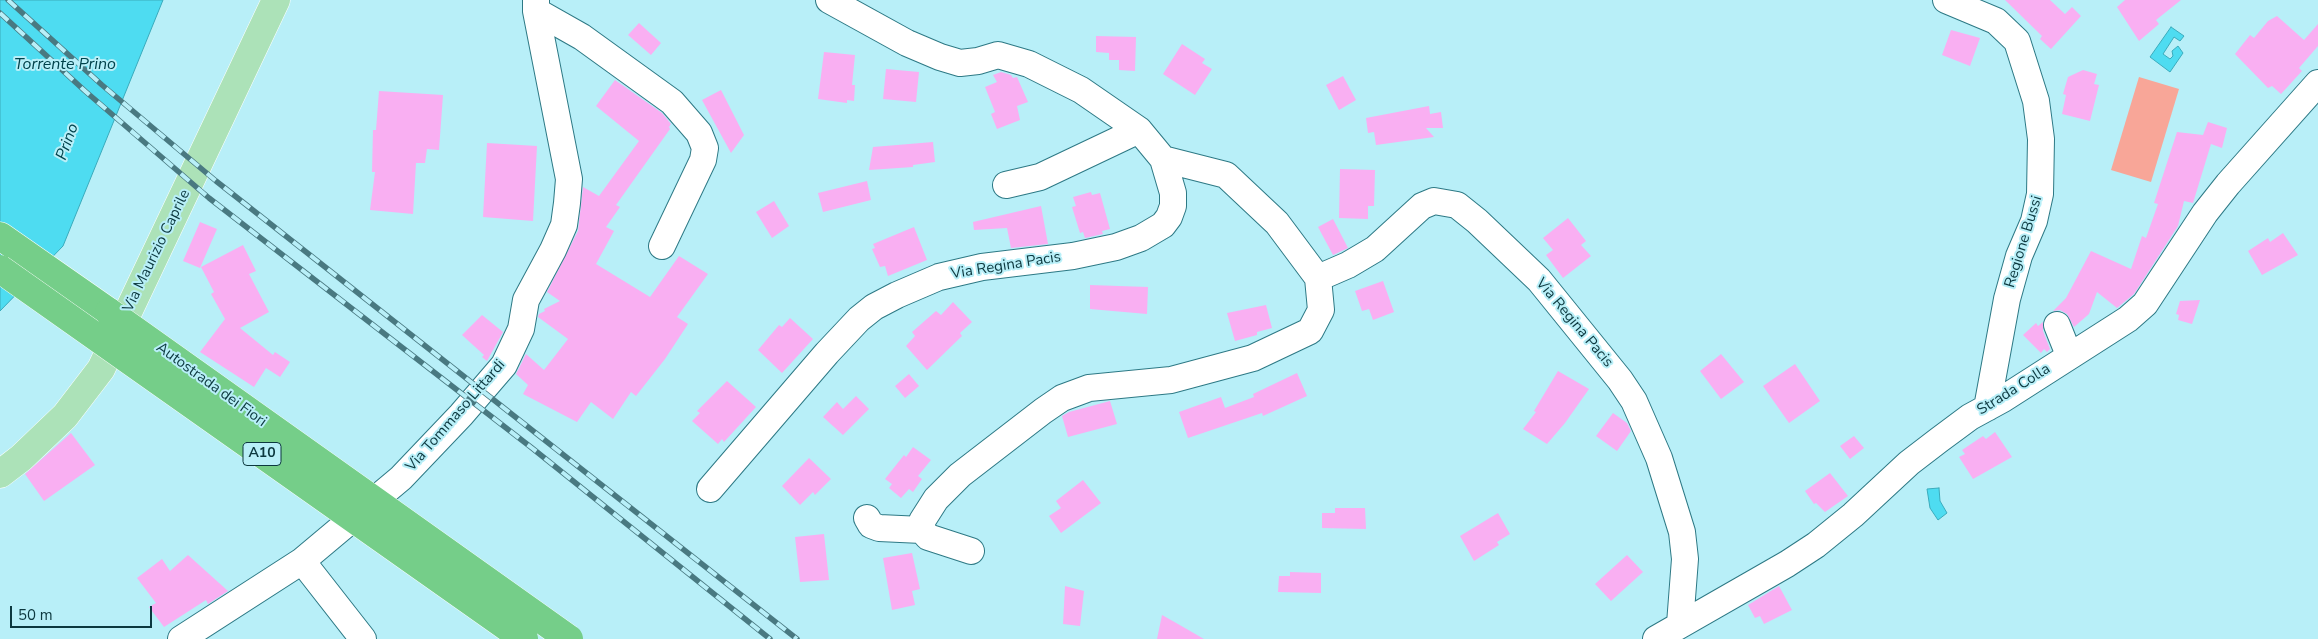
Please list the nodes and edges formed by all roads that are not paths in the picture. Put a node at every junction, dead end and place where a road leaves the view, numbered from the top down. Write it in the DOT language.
graph roads {
  1 [pos="276,0"];
  2 [pos="829,0"];
  3 [pos="1946,0"];
  4 [pos="536,6"];
  5 [pos="2318,83"];
  6 [pos="1139,130"];
  7 [pos="1164,159"];
  8 [pos="1006,185"];
  9 [pos="0,236"];
  10 [pos="662,246"];
  11 [pos="0,269"];
  12 [pos="1318,278"];
  13 [pos="2057,325"];
  14 [pos="2069,355"];
  15 [pos="1987,408"];
  16 [pos="0,474"];
  17 [pos="710,489"];
  18 [pos="867,518"];
  19 [pos="922,530"];
  20 [pos="971,551"];
  21 [pos="302,561"];
  22 [pos="1680,624"];
  23 [pos="182,639"];
  24 [pos="363,639"];
  25 [pos="524,639"];
  26 [pos="569,639"];
  27 [pos="1656,639"];
  1 -- 16 [label="main road, Via Maurizio Caprile"];
  2 -- 6 [label="street, Via Regina Pacis"];
  3 -- 15 [label="street, Regione Bussi"];
  4 -- 10 [label="street"];
  4 -- 21 [label="street, Via Tommaso Littardi"];
  5 -- 14 [label="street, Strada Colla"];
  6 -- 7 [label="street, Via Regina Pacis"];
  6 -- 8 [label="street"];
  7 -- 12 [label="street"];
  7 -- 17 [label="street, Via Regina Pacis"];
  9 -- 26 [label="highway, Autostrada dei Fiori / A10, bridge"];
  11 -- 25 [label="highway, Autostrada dei Fiori / A10, bridge"];
  12 -- 19 [label="street"];
  12 -- 22 [label="street, Via Regina Pacis"];
  13 -- 14 [label="street"];
  14 -- 15 [label="street, Strada Colla"];
  15 -- 22 [label="street, Strada Colla"];
  18 -- 19 [label="street"];
  19 -- 20 [label="street"];
  21 -- 23 [label="street, Via Tommaso Littardi"];
  21 -- 24 [label="street"];
  22 -- 27 [label="street, Strada Colla"];
}
